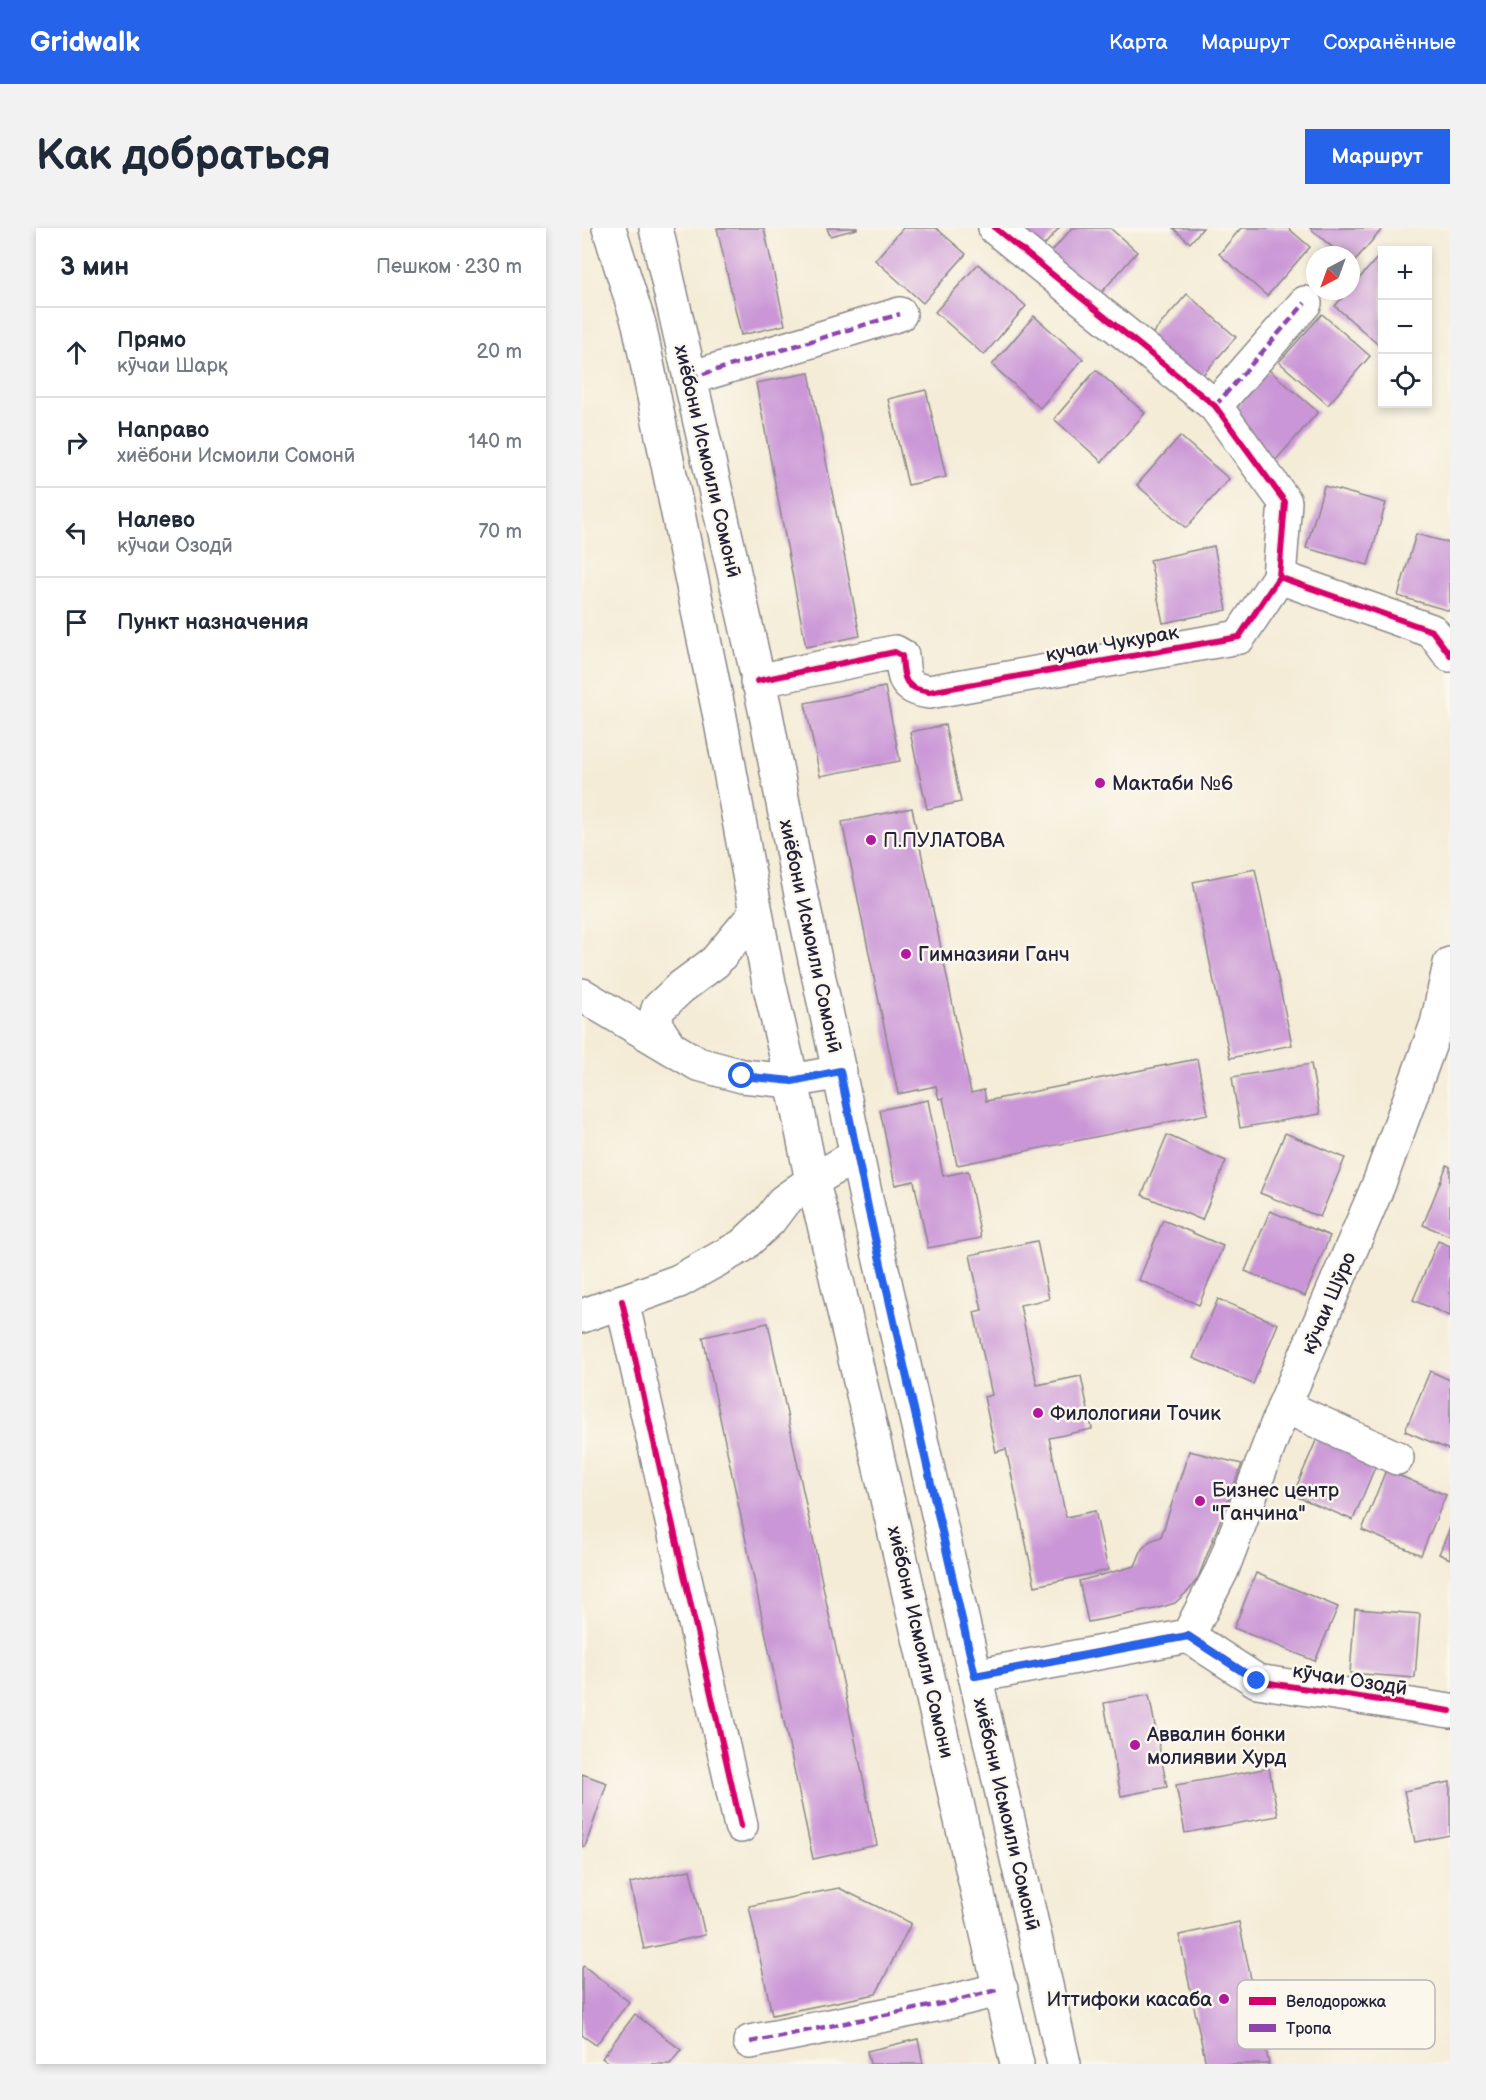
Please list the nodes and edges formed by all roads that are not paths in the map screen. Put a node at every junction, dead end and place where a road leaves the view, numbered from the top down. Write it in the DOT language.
graph roads {
  1 [pos="609,228"];
  2 [pos="656,228"];
  3 [pos="995,228"];
  4 [pos="1305,303"];
  5 [pos="900,314"];
  6 [pos="690,378"];
  7 [pos="1215,406"];
  8 [pos="1279,577"];
  9 [pos="1450,655"];
  10 [pos="758,681"];
  11 [pos="756,913"];
  12 [pos="1450,964"];
  13 [pos="582,995"];
  14 [pos="670,1047"];
  15 [pos="840,1071"];
  16 [pos="792,1081"];
  17 [pos="856,1155"];
  18 [pos="812,1181"];
  19 [pos="824,1220"];
  20 [pos="622,1301"];
  21 [pos="582,1316"];
  22 [pos="1284,1406"];
  23 [pos="1397,1458"];
  24 [pos="1188,1636"];
  25 [pos="975,1676"];
  26 [pos="1450,1711"];
  27 [pos="741,1826"];
  28 [pos="1001,1989"];
  29 [pos="750,2042"];
  30 [pos="1017,2064"];
  31 [pos="1064,2064"];
  1 -- 11 [label="main road, хиёбони Исмоили Сомонӣ"];
  2 -- 6 [label="main road, хиёбони Исмоили Сомонӣ"];
  3 -- 7 [label="main road"];
  4 -- 7 [label="main road"];
  5 -- 6 [label="main road"];
  6 -- 10 [label="main road, хиёбони Исмоили Сомонӣ"];
  7 -- 8 [label="main road"];
  8 -- 9 [label="main road"];
  8 -- 10 [label="main road, кучаи Чукурак"];
  10 -- 15 [label="main road, хиёбони Исмоили Сомонӣ"];
  11 -- 14 [label="main road"];
  11 -- 16 [label="main road, хиёбони Исмоили Сомонӣ"];
  12 -- 22 [label="main road, кўчаи Шўро"];
  13 -- 14 [label="main road"];
  14 -- 16 [label="main road"];
  15 -- 16 [label="main road"];
  15 -- 17 [label="main road, хиёбони Исмоили Сомонӣ"];
  16 -- 18 [label="main road, хиёбони Исмоили Сомонӣ"];
  17 -- 18 [label="main road"];
  17 -- 25 [label="main road, хиёбони Исмоили Сомонӣ"];
  18 -- 19 [label="main road, хиёбони Исмоили Сомонӣ"];
  18 -- 20 [label="main road"];
  19 -- 28 [label="main road, хиёбони Исмоили Сомони"];
  20 -- 21 [label="main road"];
  20 -- 27 [label="main road"];
  22 -- 23 [label="main road"];
  22 -- 24 [label="main road, кўчаи Шўро"];
  24 -- 25 [label="main road"];
  24 -- 26 [label="main road, кӯчаи Озодӣ"];
  25 -- 31 [label="main road, хиёбони Исмоили Сомонӣ"];
  28 -- 29 [label="main road"];
  28 -- 30 [label="main road, хиёбони Исмоили Сомони"];
}
